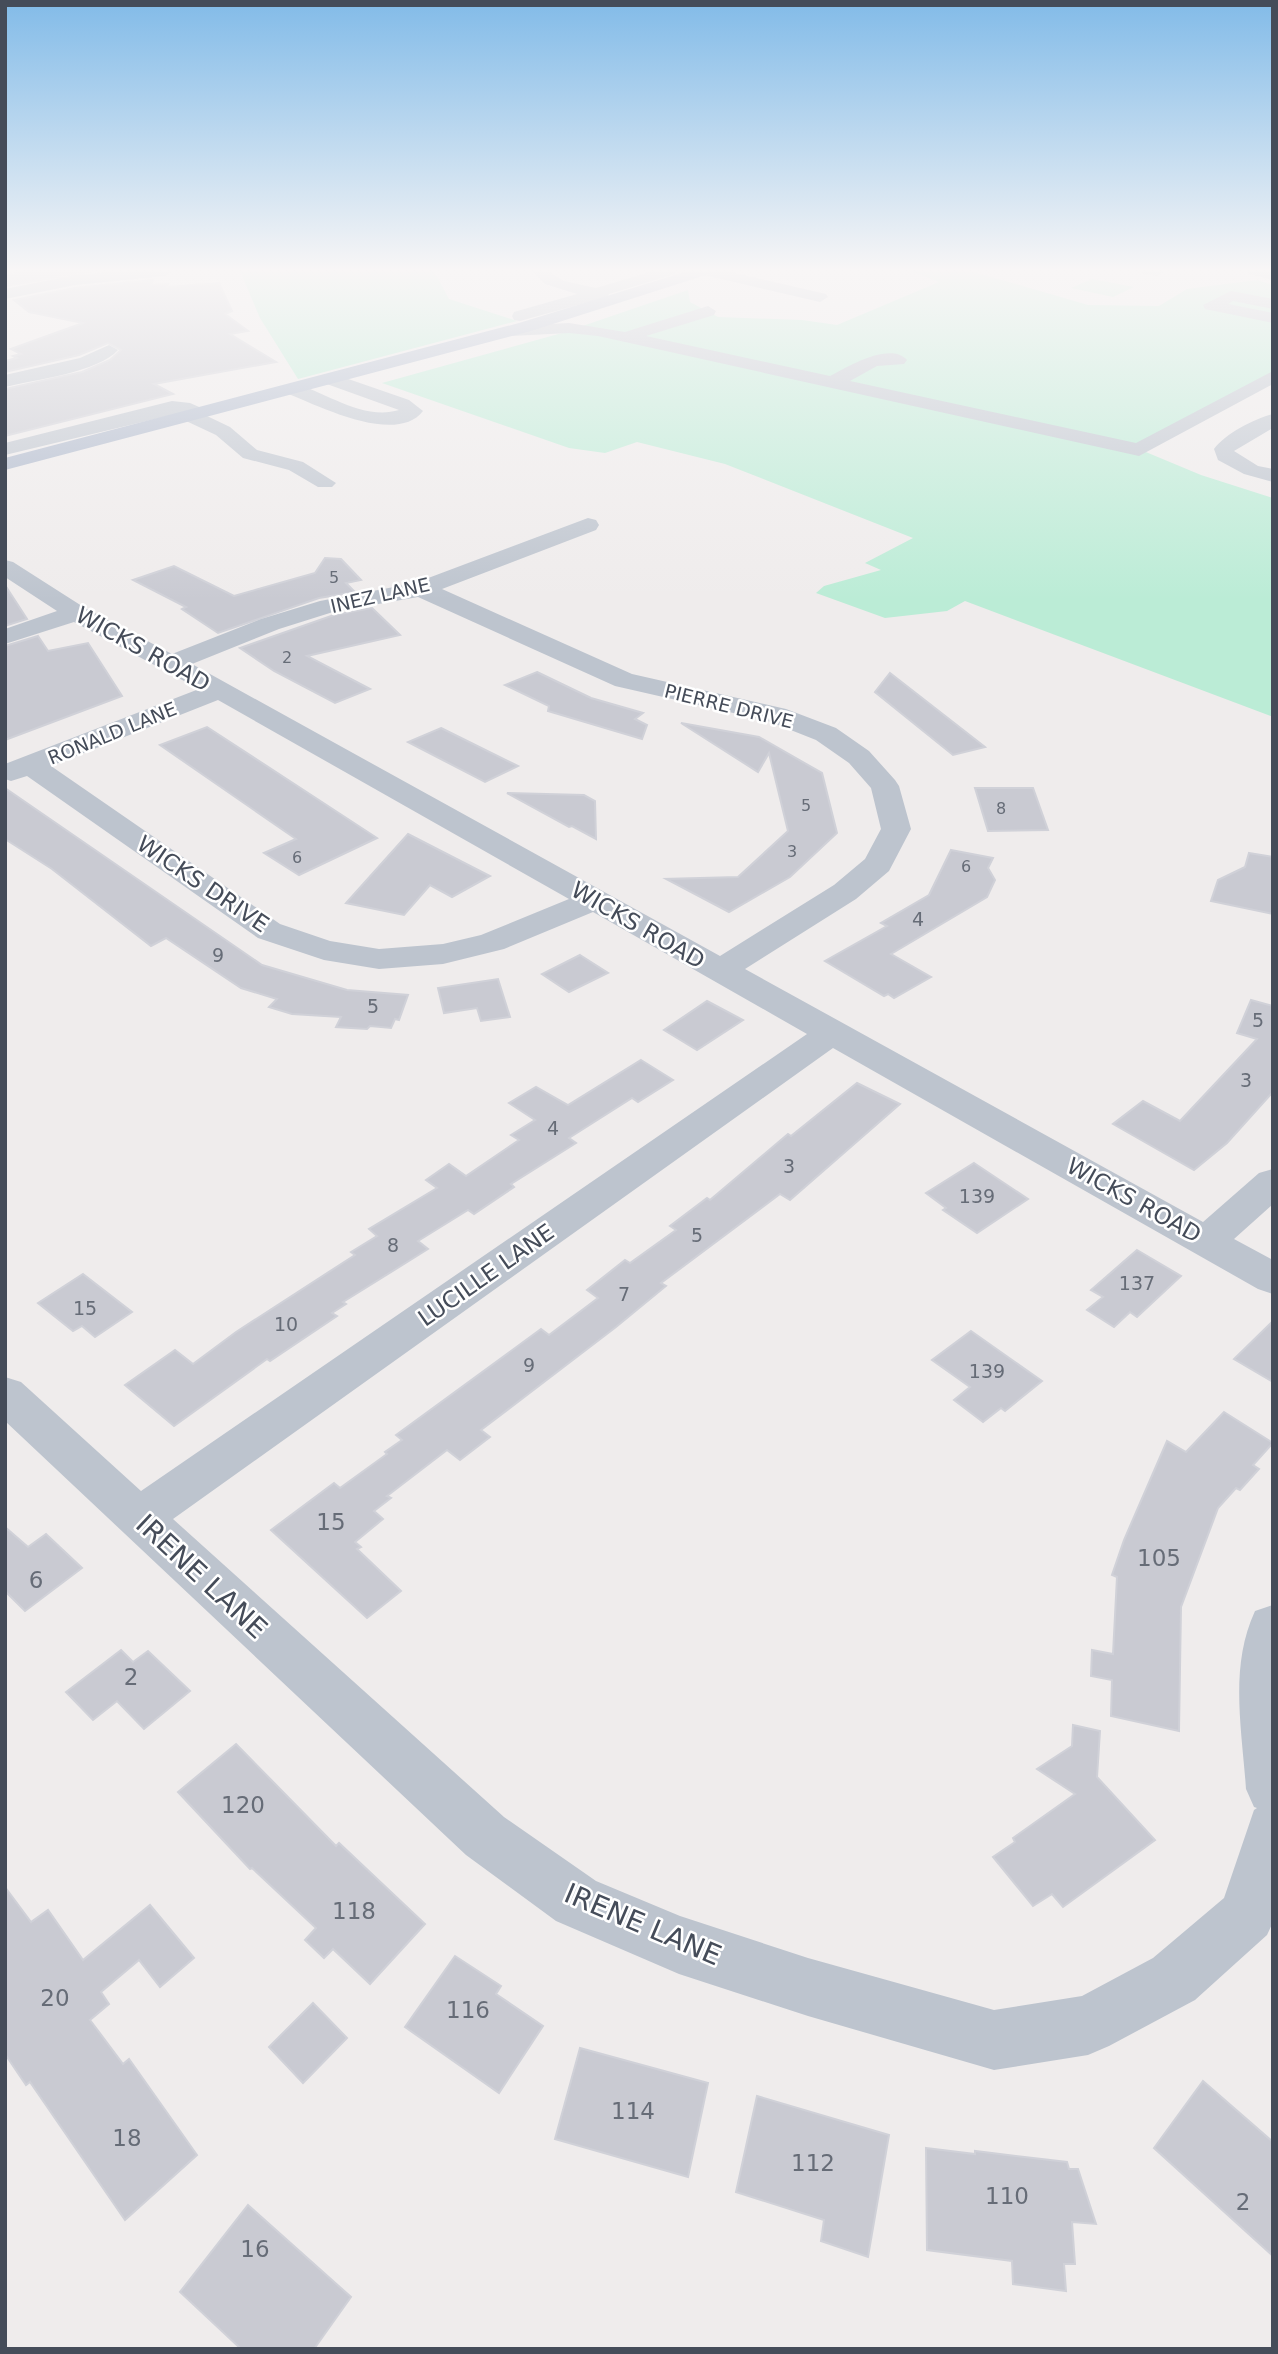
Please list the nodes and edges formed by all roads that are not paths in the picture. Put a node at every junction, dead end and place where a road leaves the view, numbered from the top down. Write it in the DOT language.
graph roads {
  1 [pos="324,381"];
  2 [pos="336,381"];
  3 [pos="822,381"];
  4 [pos="836,381"];
  5 [pos="1259,381"];
  6 [pos="832,383"];
  7 [pos="293,389"];
  8 [pos="195,415"];
  9 [pos="1273,420"];
  10 [pos="5,449"];
  11 [pos="5,464"];
  12 [pos="1273,476"];
  13 [pos="325,483"];
  14 [pos="588,525"];
  15 [pos="5,567"];
  16 [pos="421,589"];
  17 [pos="76,612"];
  18 [pos="5,637"];
  19 [pos="171,663"];
  20 [pos="218,691"];
  21 [pos="18,770"];
  22 [pos="595,900"];
  23 [pos="719,971"];
  24 [pos="833,1032"];
  25 [pos="1273,1182"];
  26 [pos="1206,1241"];
  27 [pos="1273,1279"];
  28 [pos="5,1394"];
  29 [pos="138,1518"];
  30 [pos="1273,1626"];
  31 [pos="1273,1789"];
  32 [pos="1273,1828"];
  33 [pos="1260,1924"];
  1 -- 7 [label="main road"];
  2 -- 7 [label="street"];
  3 -- 6 [label="street"];
  4 -- 6 [label="street"];
  5 -- 6 [label="street"];
  7 -- 8 [label="main road"];
  8 -- 10 [label="street"];
  8 -- 11 [label="main road"];
  8 -- 13 [label="street"];
  9 -- 12 [label="street"];
  14 -- 16 [label="street, INEZ LANE"];
  15 -- 17 [label="street, WICKS ROAD"];
  16 -- 19 [label="street, INEZ LANE"];
  16 -- 23 [label="street, PIERRE DRIVE"];
  17 -- 18 [label="street"];
  17 -- 19 [label="street, WICKS ROAD"];
  19 -- 20 [label="street, WICKS ROAD"];
  20 -- 21 [label="street, RONALD LANE"];
  20 -- 22 [label="street, WICKS ROAD"];
  21 -- 22 [label="street, WICKS DRIVE"];
  22 -- 23 [label="street, WICKS ROAD"];
  23 -- 24 [label="street, WICKS ROAD"];
  24 -- 26 [label="street, WICKS ROAD"];
  24 -- 29 [label="street, LUCILLE LANE"];
  25 -- 26 [label="street"];
  26 -- 27 [label="street, WICKS ROAD"];
  28 -- 29 [label="street, IRENE LANE"];
  29 -- 33 [label="street, IRENE LANE"];
  30 -- 31 [label="street"];
  32 -- 33 [label="street, IRENE LANE"];
}
